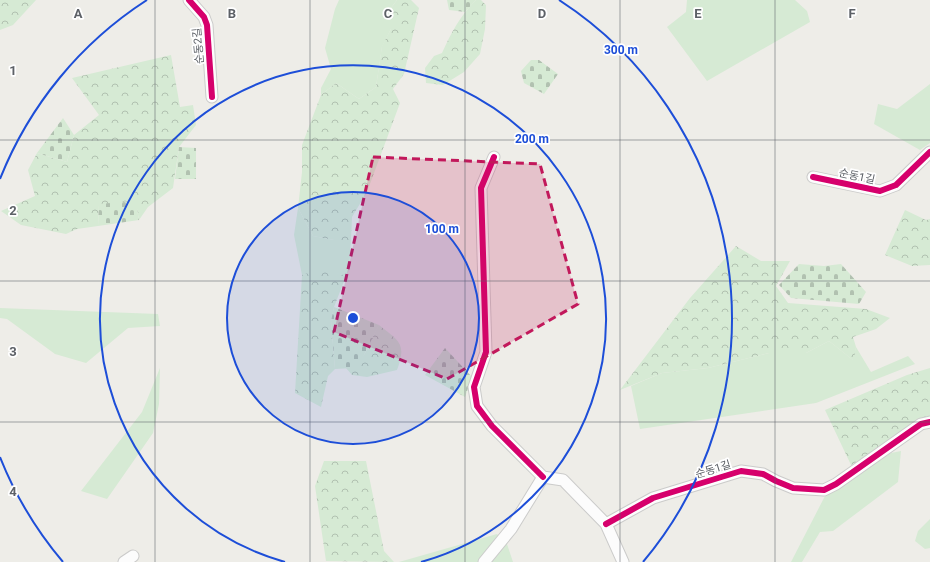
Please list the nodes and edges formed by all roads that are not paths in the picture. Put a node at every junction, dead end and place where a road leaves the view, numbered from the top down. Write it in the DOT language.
graph roads {
  1 [pos="189,0"];
  2 [pos="212,97"];
  3 [pos="930,152"];
  4 [pos="494,157"];
  5 [pos="813,177"];
  6 [pos="930,422"];
  7 [pos="543,477"];
  8 [pos="606,524"];
  9 [pos="621,558"];
  10 [pos="484,562"];
  11 [pos="633,562"];
  1 -- 2 [label="street, 순동2길"];
  3 -- 5 [label="street, 순동1길"];
  4 -- 7 [label="street"];
  6 -- 8 [label="street, 순동1길"];
  7 -- 8 [label="street"];
  7 -- 10 [label="street"];
  8 -- 9 [label="street"];
  9 -- 11 [label="street"];
}
